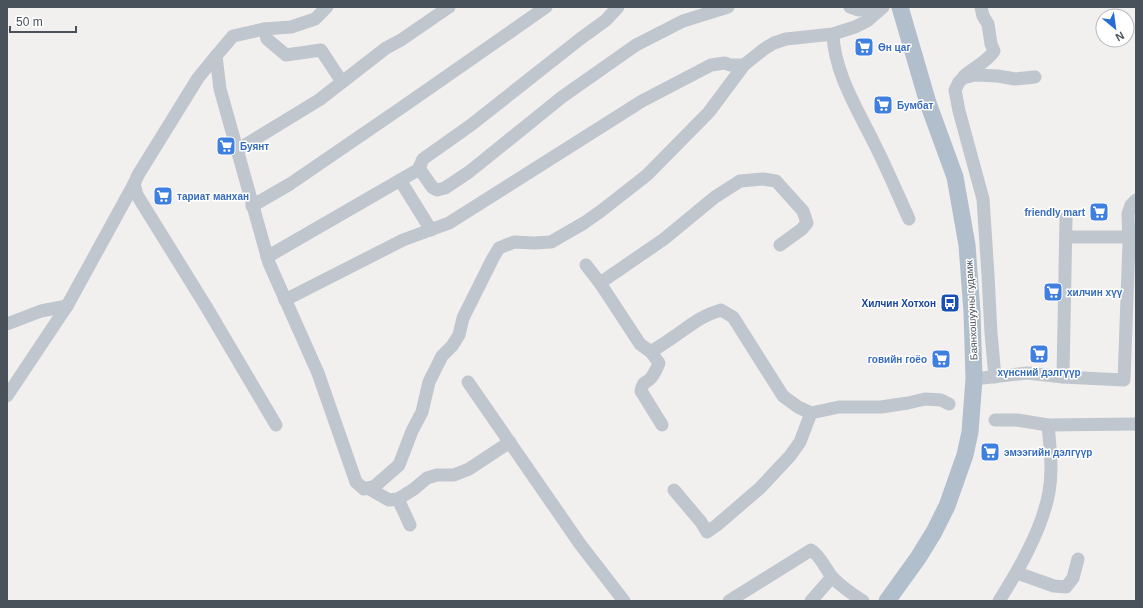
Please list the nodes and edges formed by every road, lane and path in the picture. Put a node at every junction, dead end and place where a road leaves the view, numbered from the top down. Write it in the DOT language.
graph roads {
  1 [pos="327,7"];
  2 [pos="449,7"];
  3 [pos="546,7"];
  4 [pos="618,7"];
  5 [pos="728,7"];
  6 [pos="850,7"];
  7 [pos="876,7"];
  8 [pos="883,7"];
  9 [pos="900,7"];
  10 [pos="981,7"];
  11 [pos="264,29"];
  12 [pos="832,34"];
  13 [pos="216,56"];
  14 [pos="744,66"];
  15 [pos="963,78"];
  16 [pos="1035,78"];
  17 [pos="342,82"];
  18 [pos="237,150"];
  19 [pos="419,168"];
  20 [pos="400,180"];
  21 [pos="134,184"];
  22 [pos="1136,200"];
  23 [pos="252,206"];
  24 [pos="1066,218"];
  25 [pos="909,219"];
  26 [pos="431,230"];
  27 [pos="1066,237"];
  28 [pos="1129,237"];
  29 [pos="780,245"];
  30 [pos="267,257"];
  31 [pos="586,265"];
  32 [pos="600,283"];
  33 [pos="284,300"];
  34 [pos="67,306"];
  35 [pos="7,324"];
  36 [pos="651,352"];
  37 [pos="995,377"];
  38 [pos="1063,377"];
  39 [pos="974,379"];
  40 [pos="468,382"];
  41 [pos="7,396"];
  42 [pos="949,404"];
  43 [pos="812,413"];
  44 [pos="995,420"];
  45 [pos="1136,424"];
  46 [pos="276,425"];
  47 [pos="662,425"];
  48 [pos="1048,425"];
  49 [pos="510,442"];
  50 [pos="368,488"];
  51 [pos="674,490"];
  52 [pos="398,499"];
  53 [pos="410,525"];
  54 [pos="1078,559"];
  55 [pos="1017,573"];
  56 [pos="832,577"];
  57 [pos="624,601"];
  58 [pos="729,601"];
  59 [pos="811,601"];
  60 [pos="863,601"];
  61 [pos="887,601"];
  62 [pos="999,601"];
  1 -- 11 [label="street"];
  2 -- 17 [label="street"];
  3 -- 23 [label="street"];
  4 -- 19 [label="street"];
  5 -- 19 [label="street"];
  6 -- 7 [label="street"];
  8 -- 12 [label="street"];
  9 -- 39 [label="main road, Баянхошууны гудамж"];
  10 -- 15 [label="street"];
  11 -- 13 [label="street"];
  11 -- 17 [label="street"];
  12 -- 14 [label="street"];
  12 -- 25 [label="street"];
  13 -- 18 [label="street"];
  13 -- 21 [label="street"];
  14 -- 26 [label="street"];
  14 -- 50 [label="street"];
  15 -- 16 [label="street"];
  15 -- 37 [label="street"];
  17 -- 18 [label="street"];
  18 -- 23 [label="street"];
  19 -- 20 [label="street"];
  20 -- 26 [label="street"];
  20 -- 30 [label="street"];
  21 -- 34 [label="street"];
  21 -- 46 [label="street"];
  22 -- 28 [label="street"];
  23 -- 30 [label="street"];
  24 -- 27 [label="street"];
  26 -- 33 [label="street"];
  27 -- 28 [label="street"];
  27 -- 38 [label="street"];
  28 -- 38 [label="street"];
  29 -- 32 [label="street"];
  30 -- 33 [label="street"];
  31 -- 32 [label="street"];
  32 -- 36 [label="street"];
  33 -- 50 [label="street"];
  34 -- 35 [label="street"];
  34 -- 41 [label="street"];
  36 -- 43 [label="street"];
  36 -- 47 [label="street"];
  37 -- 38 [label="street"];
  37 -- 39 [label="street"];
  39 -- 61 [label="main road, Баянхошууны гудамж"];
  40 -- 49 [label="street"];
  42 -- 43 [label="street"];
  43 -- 51 [label="street"];
  44 -- 48 [label="street"];
  45 -- 48 [label="street"];
  48 -- 55 [label="street"];
  49 -- 52 [label="street"];
  49 -- 57 [label="street"];
  50 -- 52 [label="street"];
  52 -- 53 [label="street"];
  54 -- 55 [label="street"];
  55 -- 62 [label="street"];
  56 -- 58 [label="street"];
  56 -- 59 [label="street"];
  56 -- 60 [label="street"];
}
